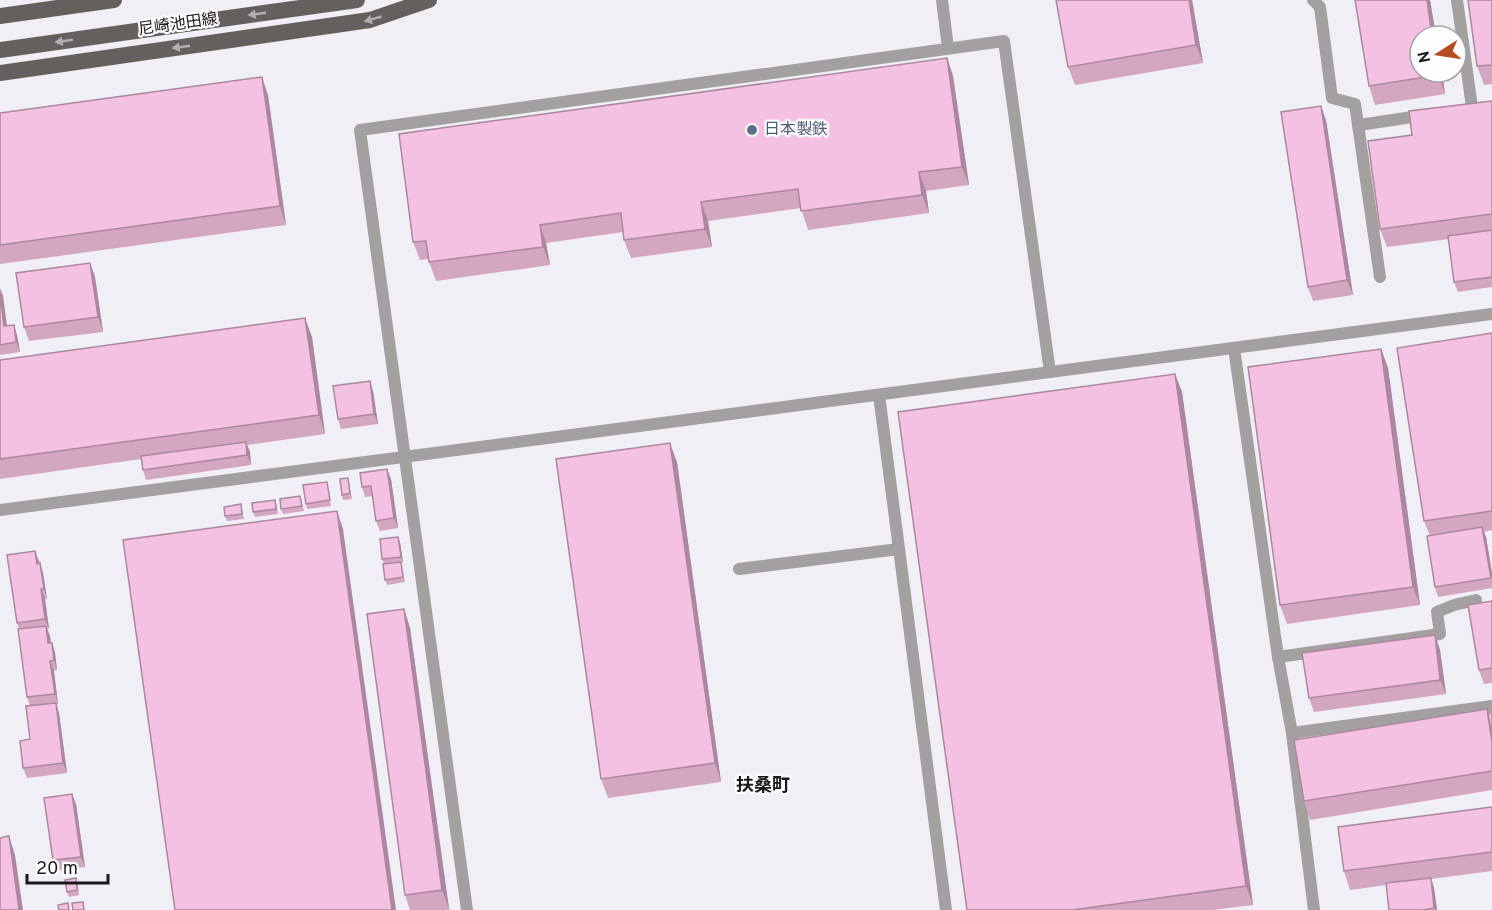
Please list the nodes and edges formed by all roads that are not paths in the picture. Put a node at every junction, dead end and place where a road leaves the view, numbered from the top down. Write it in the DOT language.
graph roads {
  1 [pos="114,0"];
  2 [pos="357,0"];
  3 [pos="429,0"];
  4 [pos="942,0"];
  5 [pos="1313,0"];
  6 [pos="1457,0"];
  7 [pos="0,16"];
  8 [pos="948,48"];
  9 [pos="0,50"];
  10 [pos="0,73"];
  11 [pos="1472,108"];
  12 [pos="1438,113"];
  13 [pos="1359,125"];
  14 [pos="1380,277"];
  15 [pos="1492,314"];
  16 [pos="1234,348"];
  17 [pos="1050,372"];
  18 [pos="879,395"];
  19 [pos="404,457"];
  20 [pos="0,510"];
  21 [pos="899,549"];
  22 [pos="739,569"];
  23 [pos="1476,600"];
  24 [pos="1278,657"];
  25 [pos="1492,706"];
  26 [pos="1292,733"];
  27 [pos="467,910"];
  28 [pos="946,910"];
  29 [pos="1314,910"];
  1 -- 7 [label="main road"];
  2 -- 9 [label="main road, 尼崎池田線, one-way"];
  3 -- 10 [label="main road, one-way"];
  4 -- 8 [label="lane"];
  5 -- 13 [label="lane"];
  6 -- 11 [label="lane"];
  8 -- 17 [label="lane"];
  8 -- 19 [label="lane"];
  12 -- 13 [label="lane"];
  13 -- 14 [label="lane"];
  15 -- 16 [label="lane"];
  16 -- 17 [label="lane"];
  16 -- 24 [label="lane"];
  17 -- 18 [label="lane"];
  18 -- 19 [label="lane"];
  18 -- 21 [label="lane"];
  19 -- 20 [label="lane"];
  19 -- 27 [label="lane"];
  21 -- 22 [label="lane"];
  21 -- 28 [label="lane"];
  23 -- 24 [label="lane"];
  24 -- 26 [label="lane"];
  25 -- 26 [label="lane"];
  26 -- 29 [label="lane"];
}
